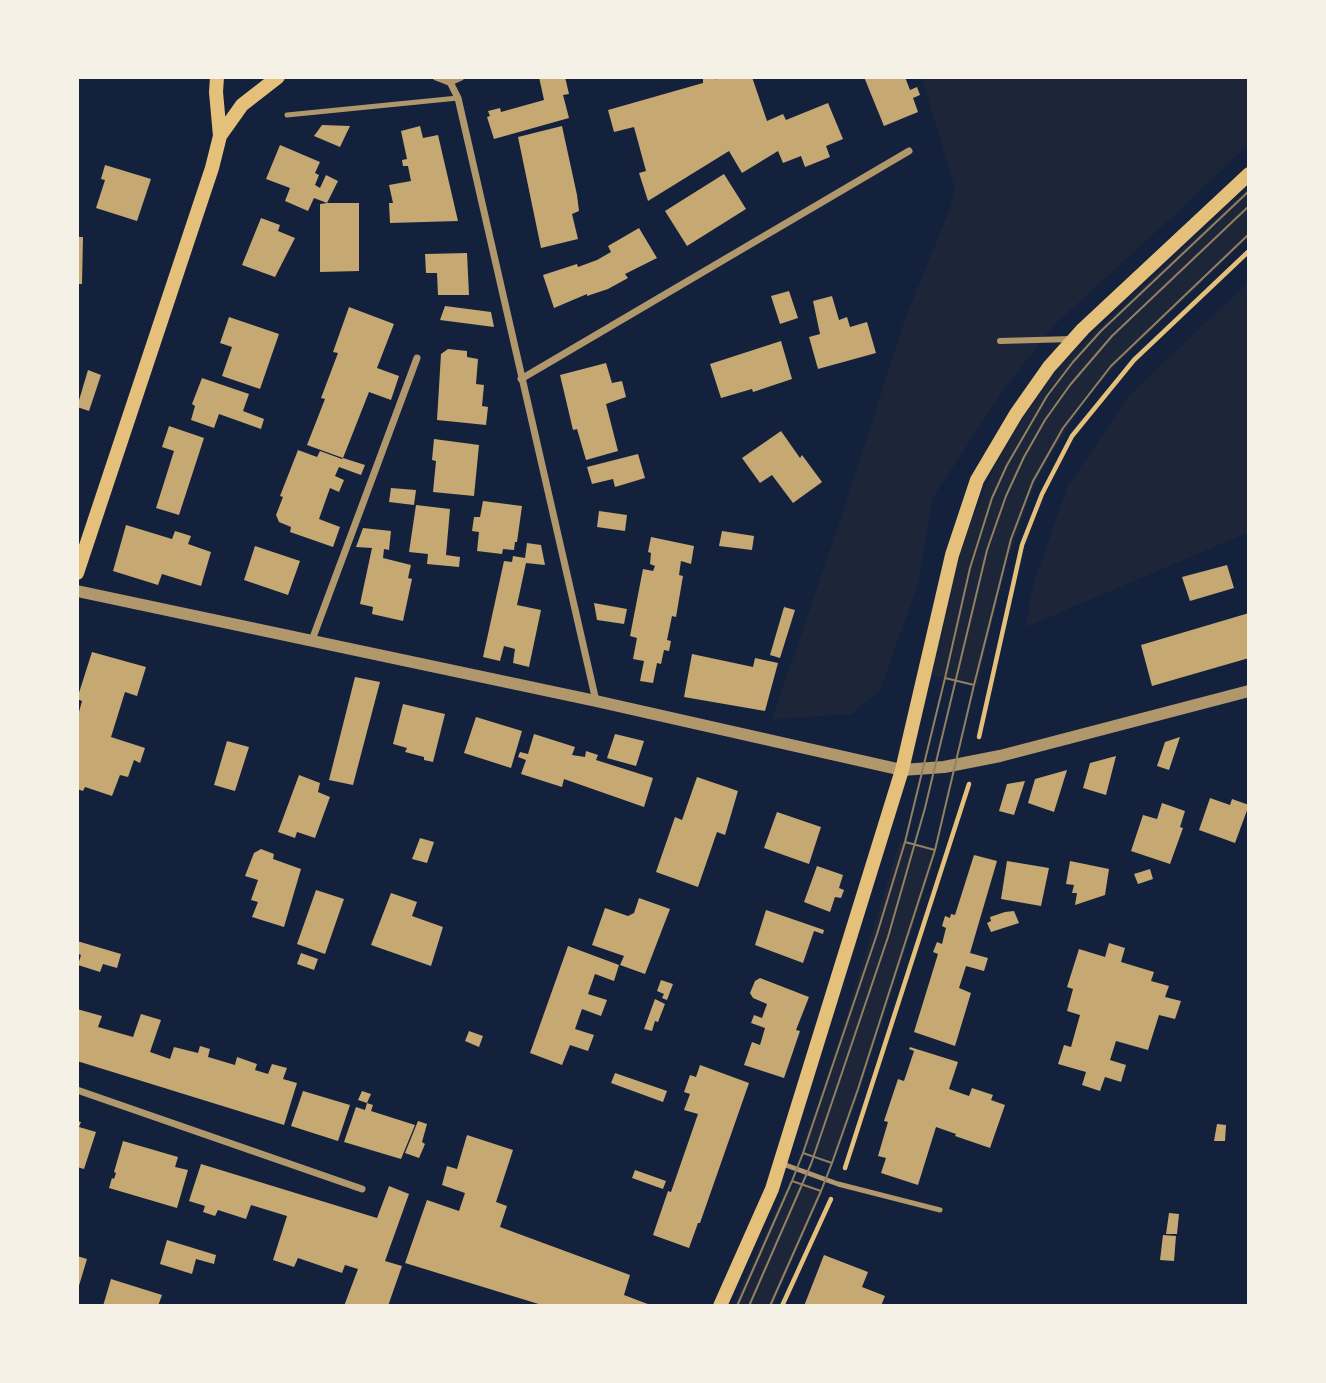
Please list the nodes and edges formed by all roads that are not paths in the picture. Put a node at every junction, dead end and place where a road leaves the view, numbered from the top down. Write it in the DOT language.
graph roads {
  1 [pos="217,77"];
  2 [pos="278,77"];
  3 [pos="436,77"];
  4 [pos="461,77"];
  5 [pos="448,80"];
  6 [pos="458,98"];
  7 [pos="288,115"];
  8 [pos="220,136"];
  9 [pos="909,151"];
  10 [pos="1249,174"];
  11 [pos="1074,339"];
  12 [pos="1000,341"];
  13 [pos="416,358"];
  14 [pos="521,379"];
  15 [pos="77,573"];
  16 [pos="77,591"];
  17 [pos="312,640"];
  18 [pos="1249,691"];
  19 [pos="596,701"];
  20 [pos="902,770"];
  21 [pos="77,1090"];
  22 [pos="780,1163"];
  23 [pos="362,1189"];
  24 [pos="940,1210"];
  25 [pos="720,1306"];
  1 -- 8 [label="main road"];
  2 -- 8 [label="main road"];
  3 -- 5 [label="street"];
  4 -- 5 [label="street"];
  5 -- 6 [label="street"];
  6 -- 7 [label="lane"];
  6 -- 14 [label="street"];
  8 -- 15 [label="main road"];
  9 -- 14 [label="street"];
  10 -- 11 [label="main road"];
  11 -- 12 [label="street"];
  11 -- 20 [label="main road"];
  13 -- 17 [label="street"];
  14 -- 19 [label="street"];
  16 -- 17 [label="street"];
  17 -- 19 [label="street"];
  18 -- 20 [label="street"];
  19 -- 20 [label="street"];
  20 -- 22 [label="main road"];
  21 -- 23 [label="street"];
  22 -- 24 [label="lane"];
  22 -- 25 [label="main road"];
}
